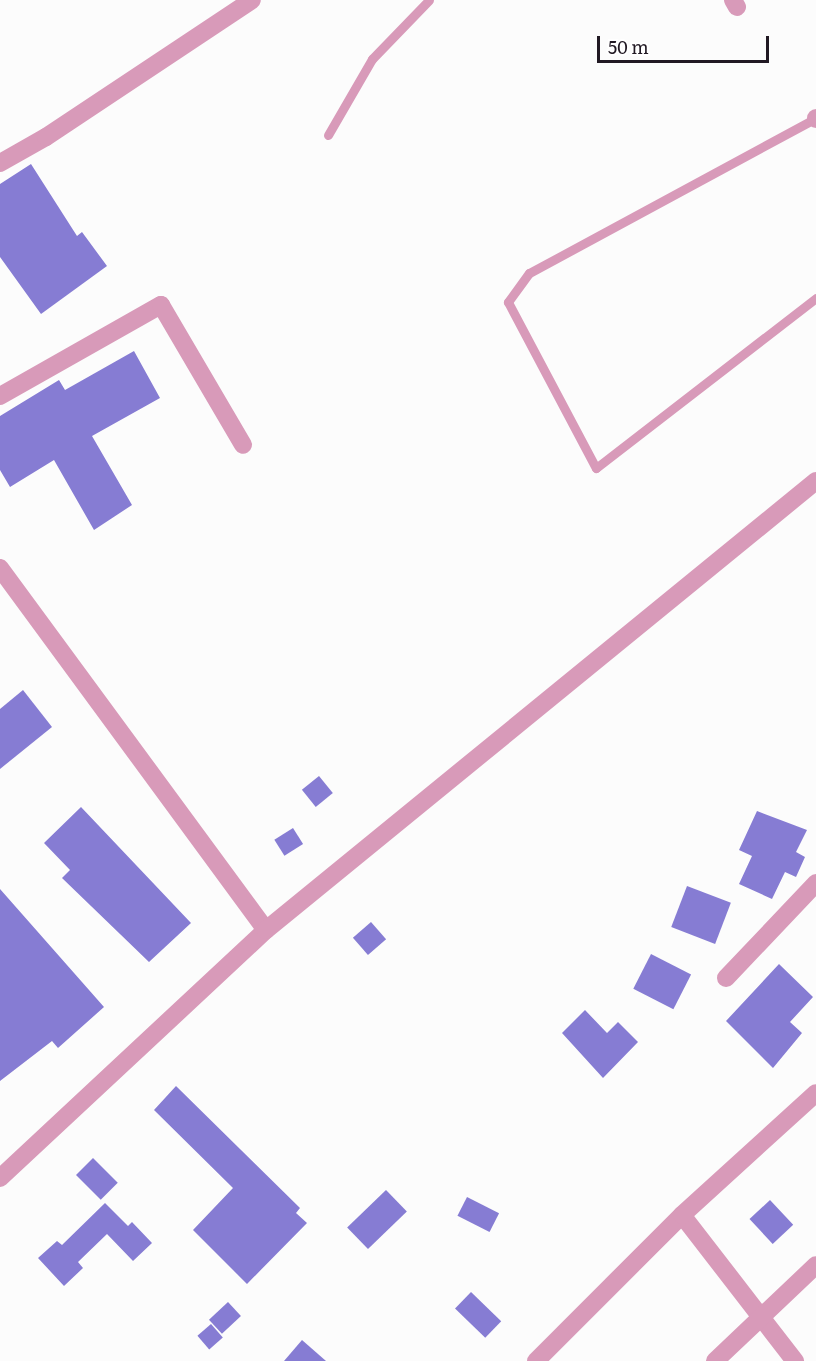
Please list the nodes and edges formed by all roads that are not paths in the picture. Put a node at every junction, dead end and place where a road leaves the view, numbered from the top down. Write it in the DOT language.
graph roads {
  1 [pos="252,0"];
  2 [pos="429,0"];
  3 [pos="816,119"];
  4 [pos="328,135"];
  5 [pos="0,163"];
  6 [pos="816,297"];
  7 [pos="0,396"];
  8 [pos="243,445"];
  9 [pos="816,482"];
  10 [pos="0,568"];
  11 [pos="816,883"];
  12 [pos="266,930"];
  13 [pos="726,978"];
  14 [pos="816,1093"];
  15 [pos="0,1178"];
  16 [pos="682,1215"];
  17 [pos="816,1265"];
  18 [pos="760,1319"];
  19 [pos="536,1361"];
  20 [pos="714,1361"];
  21 [pos="795,1361"];
  1 -- 5 [label="street"];
  2 -- 4 [label="lane"];
  3 -- 6 [label="lane"];
  7 -- 8 [label="street"];
  9 -- 12 [label="street"];
  10 -- 12 [label="street"];
  11 -- 13 [label="street"];
  12 -- 15 [label="street"];
  14 -- 16 [label="street"];
  16 -- 18 [label="street"];
  16 -- 19 [label="street"];
  17 -- 18 [label="street"];
  18 -- 20 [label="street"];
  18 -- 21 [label="street"];
}
